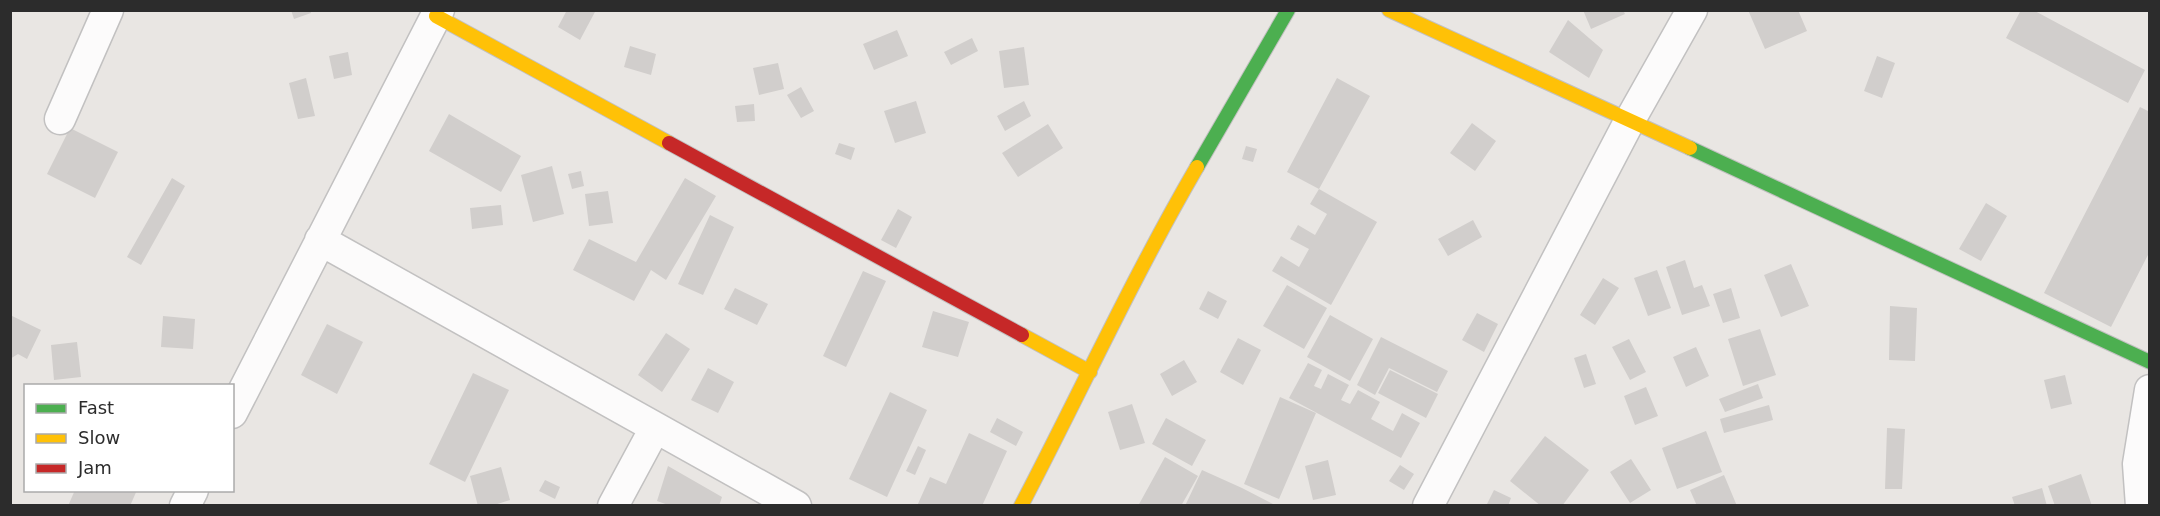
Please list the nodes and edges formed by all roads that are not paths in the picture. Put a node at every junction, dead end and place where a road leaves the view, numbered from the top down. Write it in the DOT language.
graph roads {
  1 [pos="108,10"];
  2 [pos="1288,10"];
  3 [pos="1389,10"];
  4 [pos="1692,10"];
  5 [pos="437,13"];
  6 [pos="60,119"];
  7 [pos="1630,120"];
  8 [pos="320,240"];
  9 [pos="2150,362"];
  10 [pos="1090,372"];
  11 [pos="2150,390"];
  12 [pos="234,408"];
  13 [pos="655,428"];
  14 [pos="192,492"];
  15 [pos="185,506"];
  16 [pos="613,506"];
  17 [pos="796,506"];
  18 [pos="1021,506"];
  19 [pos="1428,506"];
  20 [pos="2141,506"];
  1 -- 6 [label="street"];
  2 -- 10 [label="street"];
  3 -- 7 [label="street"];
  4 -- 7 [label="street"];
  5 -- 8 [label="street"];
  5 -- 10 [label="street"];
  7 -- 9 [label="street"];
  7 -- 19 [label="street"];
  8 -- 12 [label="street"];
  8 -- 13 [label="street"];
  10 -- 18 [label="street"];
  11 -- 20 [label="street"];
  13 -- 16 [label="street"];
  13 -- 17 [label="street"];
  14 -- 15 [label="street"];
}
